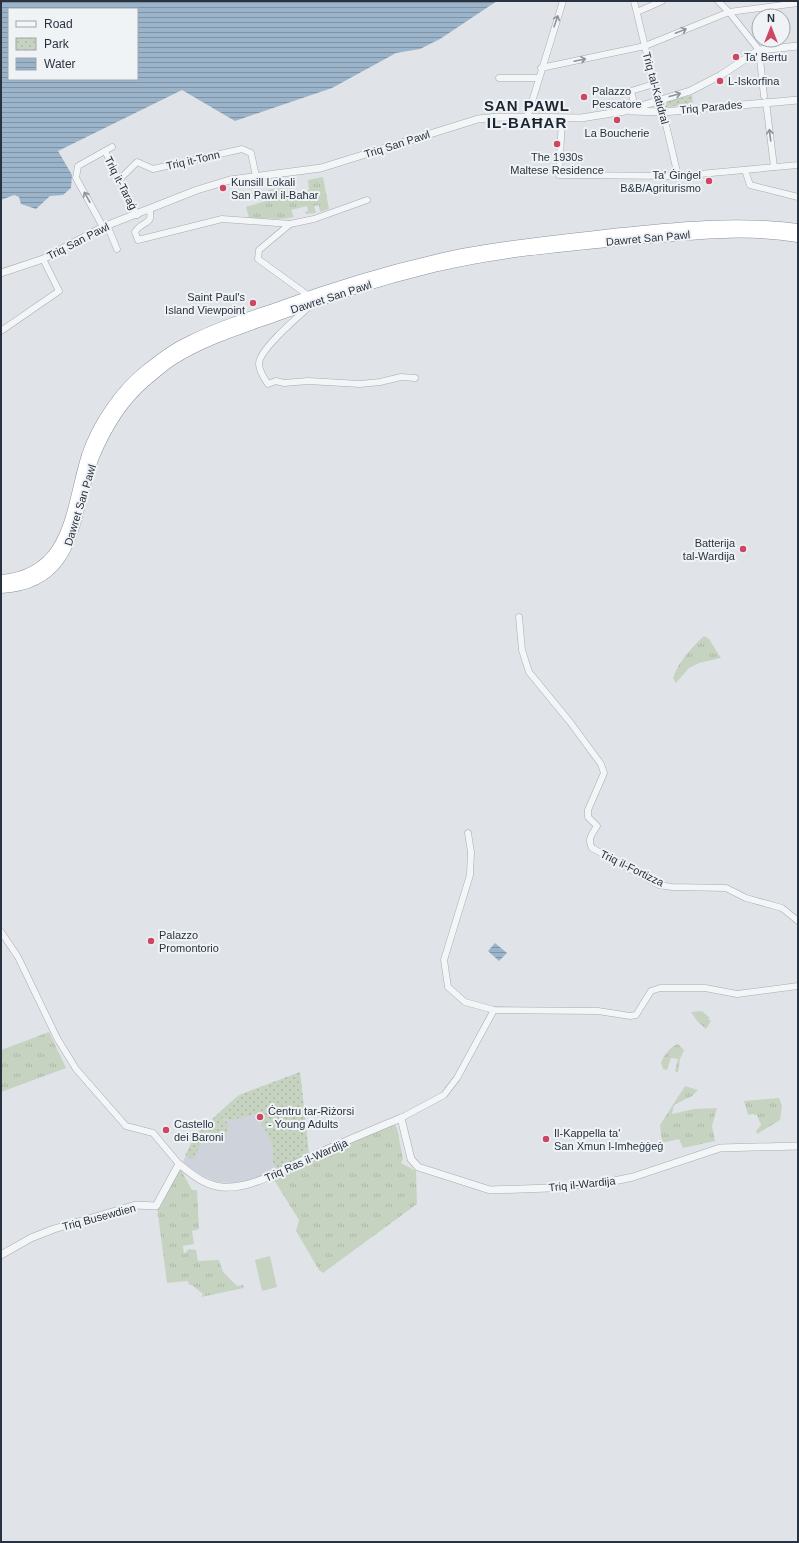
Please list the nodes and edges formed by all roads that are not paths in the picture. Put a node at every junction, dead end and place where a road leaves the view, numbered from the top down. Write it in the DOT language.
graph roads {
  1 [pos="563,1"];
  2 [pos="634,1"];
  3 [pos="662,1"];
  4 [pos="718,1"];
  5 [pos="798,3"];
  6 [pos="637,12"];
  7 [pos="729,12"];
  8 [pos="645,46"];
  9 [pos="798,46"];
  10 [pos="759,50"];
  11 [pos="541,68"];
  12 [pos="499,78"];
  13 [pos="538,78"];
  14 [pos="654,84"];
  15 [pos="633,99"];
  16 [pos="765,99"];
  17 [pos="659,100"];
  18 [pos="798,100"];
  19 [pos="625,111"];
  20 [pos="663,112"];
  21 [pos="527,118"];
  22 [pos="562,119"];
  23 [pos="112,147"];
  24 [pos="105,151"];
  25 [pos="798,165"];
  26 [pos="774,167"];
  27 [pos="744,170"];
  28 [pos="256,176"];
  29 [pos="678,176"];
  30 [pos="119,180"];
  31 [pos="798,197"];
  32 [pos="368,200"];
  33 [pos="149,209"];
  34 [pos="137,215"];
  35 [pos="290,224"];
  36 [pos="105,226"];
  37 [pos="798,229"];
  38 [pos="798,237"];
  39 [pos="117,249"];
  40 [pos="43,259"];
  41 [pos="1,273"];
  42 [pos="312,299"];
  43 [pos="1,331"];
  44 [pos="415,378"];
  45 [pos="1,580"];
  46 [pos="1,588"];
  47 [pos="520,617"];
  48 [pos="468,833"];
  49 [pos="798,921"];
  50 [pos="1,932"];
  51 [pos="798,986"];
  52 [pos="494,1010"];
  53 [pos="400,1118"];
  54 [pos="798,1146"];
  55 [pos="179,1164"];
  56 [pos="1,1256"];
  11 -- 1 [label="street, one-way"];
  2 -- 6 [label="street, Triq tal-Katidral"];
  3 -- 6 [label="street"];
  4 -- 7 [label="street"];
  5 -- 7 [label="street"];
  6 -- 8 [label="street, Triq tal-Katidral"];
  8 -- 7 [label="street, one-way"];
  7 -- 10 [label="street"];
  11 -- 8 [label="street, one-way"];
  8 -- 14 [label="street, Triq tal-Katidral"];
  9 -- 10 [label="street, Triq San Pawl"];
  10 -- 16 [label="street"];
  17 -- 10 [label="street, Triq San Pawl, one-way"];
  11 -- 13 [label="street"];
  12 -- 13 [label="street"];
  13 -- 21 [label="street"];
  14 -- 15 [label="street"];
  14 -- 17 [label="street, Triq tal-Katidral"];
  16 -- 18 [label="street, Triq Parades"];
  16 -- 20 [label="street, Triq Parades"];
  26 -- 16 [label="street, one-way"];
  17 -- 19 [label="street, Triq San Pawl"];
  17 -- 20 [label="street, Triq tal-Katidral"];
  19 -- 20 [label="street, Triq Parades"];
  19 -- 22 [label="street, Triq San Pawl"];
  20 -- 29 [label="street, Triq tal-Katidral"];
  21 -- 22 [label="street, Triq San Pawl"];
  21 -- 28 [label="street, Triq San Pawl"];
  22 -- 29 [label="street"];
  23 -- 24 [label="street"];
  24 -- 30 [label="street, Triq it-Taraġ"];
  36 -- 24 [label="street, one-way"];
  25 -- 26 [label="street"];
  26 -- 27 [label="street"];
  27 -- 29 [label="street"];
  27 -- 31 [label="street"];
  28 -- 30 [label="street, Triq it-Tonn"];
  28 -- 33 [label="street, Triq San Pawl"];
  30 -- 34 [label="street, Triq it-Taraġ"];
  32 -- 35 [label="street"];
  33 -- 34 [label="street, Triq San Pawl"];
  33 -- 35 [label="street"];
  34 -- 36 [label="street, Triq San Pawl"];
  35 -- 42 [label="street"];
  36 -- 39 [label="street"];
  36 -- 40 [label="street, Triq San Pawl"];
  37 -- 42 [label="highway, Dawret San Pawl"];
  38 -- 42 [label="highway, Dawret San Pawl"];
  40 -- 41 [label="street, Triq San Pawl"];
  40 -- 43 [label="street"];
  42 -- 44 [label="street"];
  42 -- 45 [label="highway, Dawret San Pawl"];
  42 -- 46 [label="highway, Dawret San Pawl"];
  47 -- 49 [label="street, Triq il-Fortizza"];
  48 -- 52 [label="street"];
  50 -- 55 [label="street, Triq Ras il-Wardija"];
  51 -- 52 [label="street"];
  52 -- 53 [label="street, Triq Ras il-Wardija"];
  53 -- 54 [label="street, Triq il-Wardija"];
  53 -- 55 [label="street, Triq Ras il-Wardija"];
  55 -- 56 [label="street, Triq Busewdien"];
}
